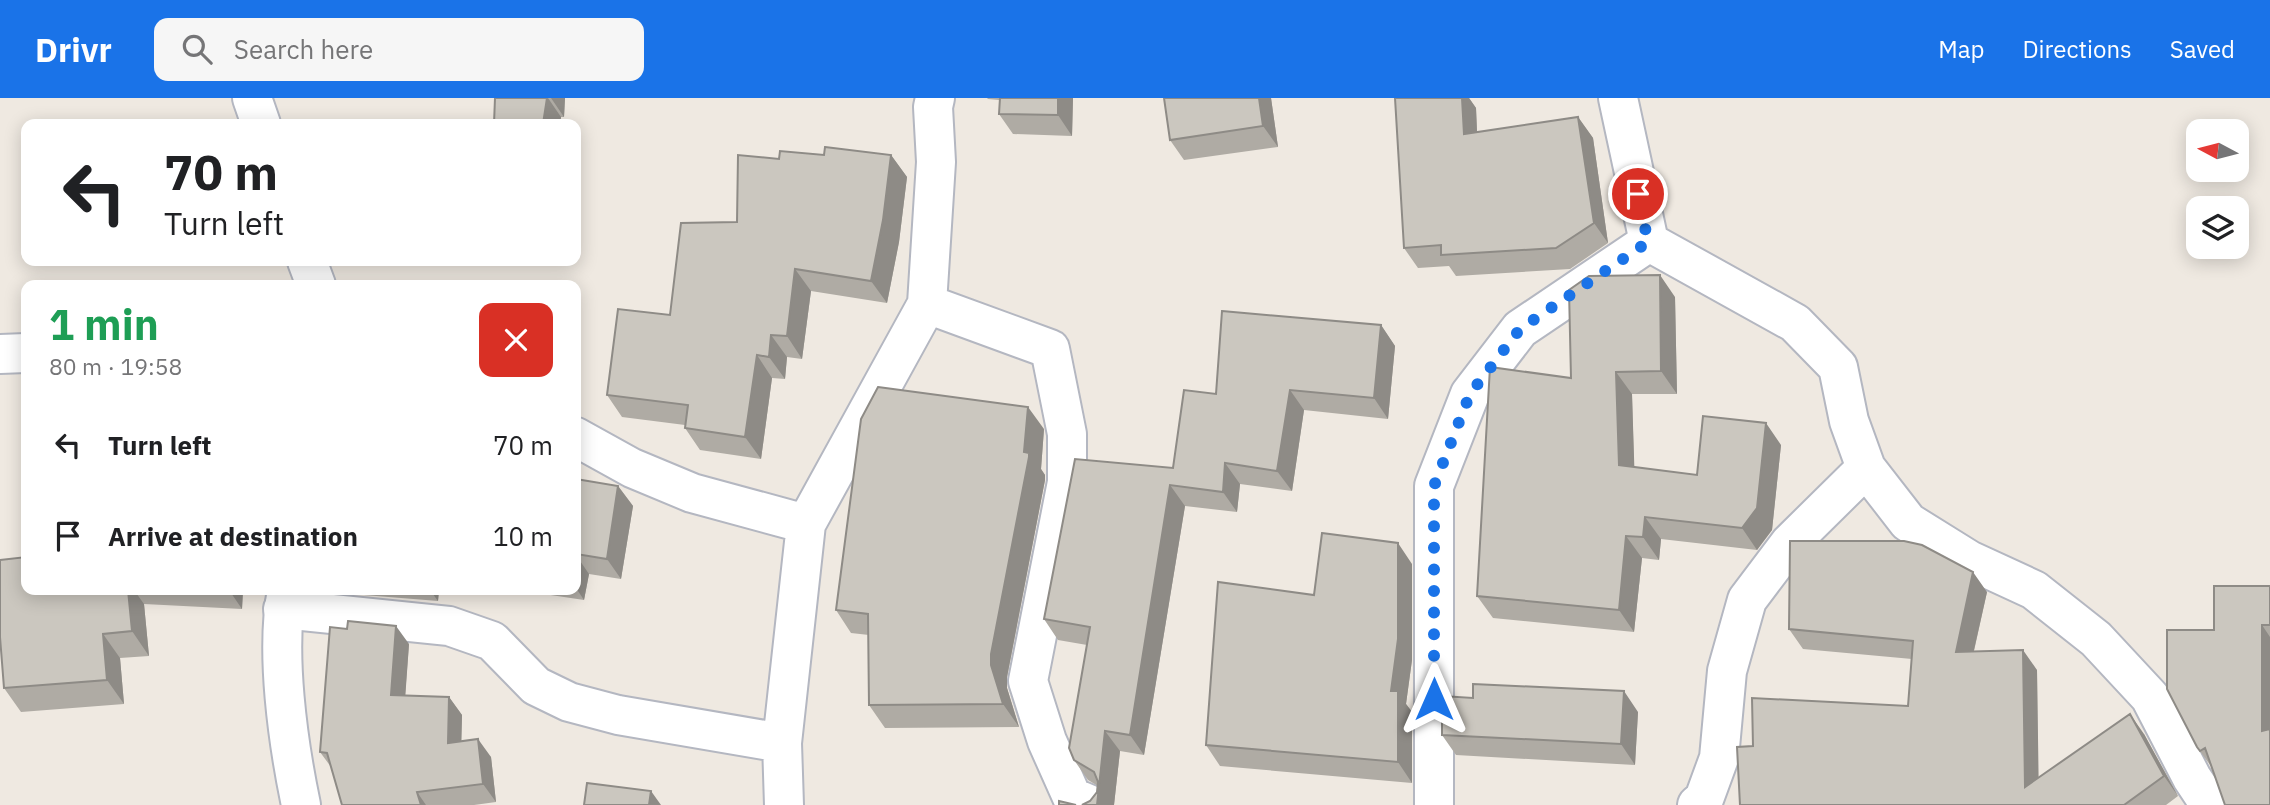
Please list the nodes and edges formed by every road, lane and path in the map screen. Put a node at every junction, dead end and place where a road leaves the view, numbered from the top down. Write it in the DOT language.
graph roads {
  1 [pos="252,98"];
  2 [pos="935,98"];
  3 [pos="1618,98"];
  4 [pos="259,119"];
  5 [pos="1648,242"];
  6 [pos="927,304"];
  7 [pos="21,353"];
  8 [pos="0,354"];
  9 [pos="581,440"];
  10 [pos="1866,468"];
  11 [pos="806,524"];
  12 [pos="285,600"];
  13 [pos="782,743"];
  14 [pos="300,805"];
  15 [pos="785,805"];
  16 [pos="1091,805"];
  17 [pos="1434,805"];
  18 [pos="1697,805"];
  19 [pos="2210,805"];
  1 -- 4 [label="street"];
  2 -- 6 [label="street"];
  3 -- 5 [label="street"];
  5 -- 10 [label="street"];
  5 -- 17 [label="street"];
  6 -- 11 [label="street"];
  6 -- 16 [label="street"];
  7 -- 8 [label="street"];
  9 -- 11 [label="street"];
  10 -- 18 [label="street"];
  10 -- 19 [label="street"];
  11 -- 13 [label="street"];
  12 -- 13 [label="street"];
  12 -- 14 [label="street"];
  13 -- 15 [label="street"];
}
